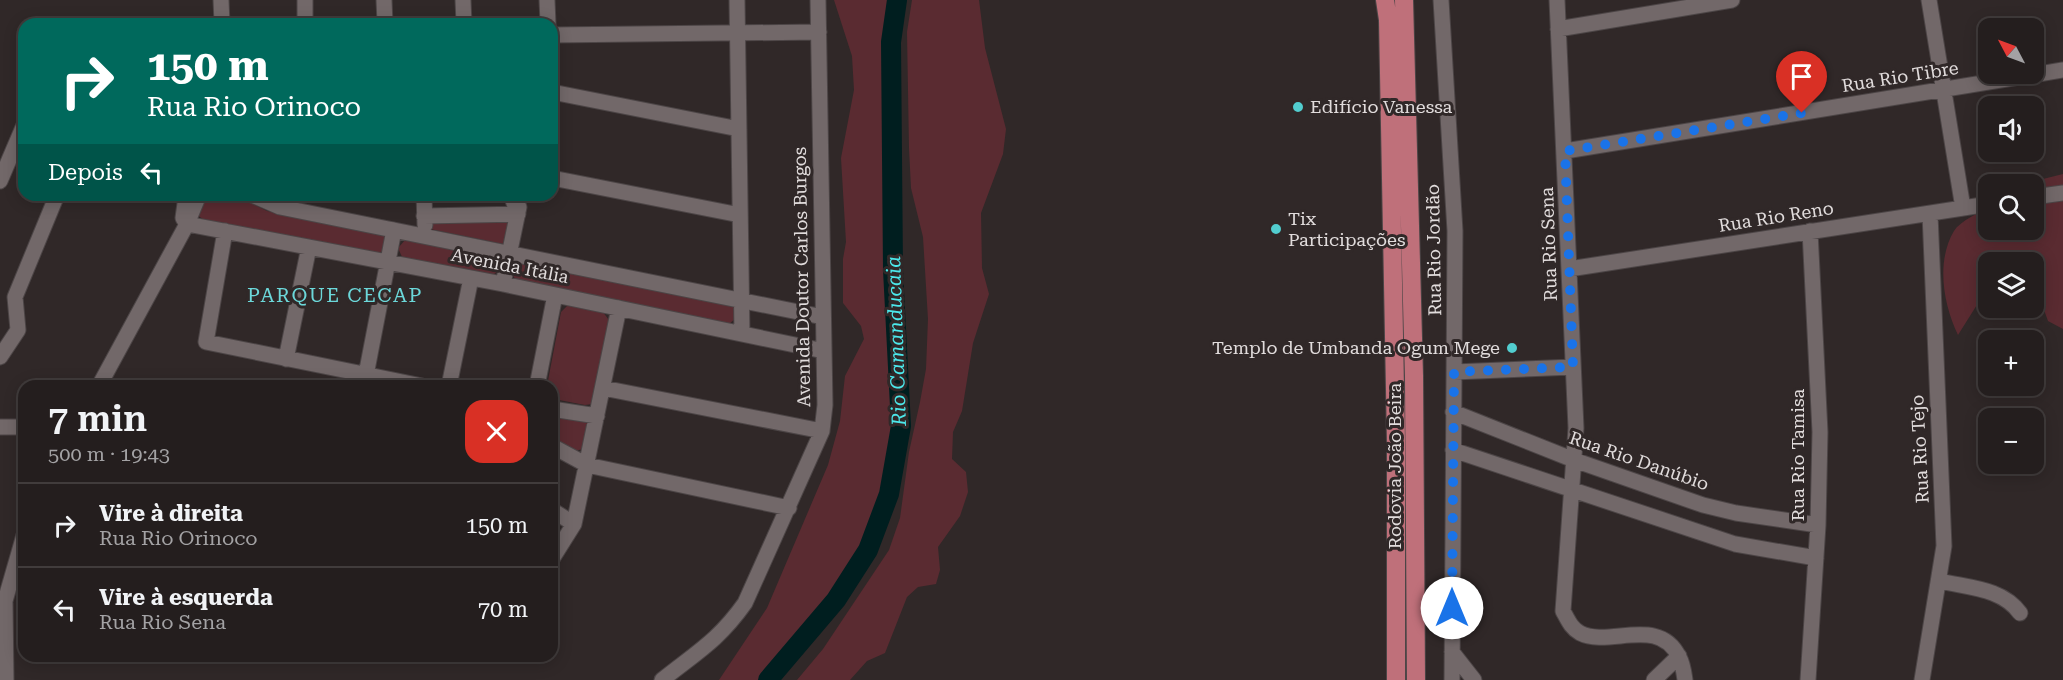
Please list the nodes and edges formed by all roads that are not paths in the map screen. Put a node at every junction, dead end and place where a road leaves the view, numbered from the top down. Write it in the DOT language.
graph roads {
  1 [pos="221,0"];
  2 [pos="305,0"];
  3 [pos="384,0"];
  4 [pos="463,0"];
  5 [pos="547,0"];
  6 [pos="737,0"];
  7 [pos="818,0"];
  8 [pos="1385,0"];
  9 [pos="1404,0"];
  10 [pos="1441,0"];
  11 [pos="1557,0"];
  12 [pos="1732,0"];
  13 [pos="1929,0"];
  14 [pos="222,18"];
  15 [pos="306,18"];
  16 [pos="385,18"];
  17 [pos="464,18"];
  18 [pos="548,18"];
  19 [pos="1558,29"];
  20 [pos="819,32"];
  21 [pos="737,33"];
  22 [pos="558,35"];
  23 [pos="2063,70"];
  24 [pos="1944,90"];
  25 [pos="558,93"];
  26 [pos="739,129"];
  27 [pos="18,139"];
  28 [pos="1565,151"];
  29 [pos="558,179"];
  30 [pos="0,180"];
  31 [pos="2063,192"];
  32 [pos="2044,195"];
  33 [pos="55,201"];
  34 [pos="188,201"];
  35 [pos="188,201"];
  36 [pos="266,201"];
  37 [pos="424,201"];
  38 [pos="513,201"];
  39 [pos="521,201"];
  40 [pos="1978,206"];
  41 [pos="1962,208"];
  42 [pos="518,214"];
  43 [pos="1930,214"];
  44 [pos="740,215"];
  45 [pos="424,216"];
  46 [pos="188,224"];
  47 [pos="394,230"];
  48 [pos="225,231"];
  49 [pos="1810,231"];
  50 [pos="425,236"];
  51 [pos="309,247"];
  52 [pos="510,254"];
  53 [pos="388,262"];
  54 [pos="1569,269"];
  55 [pos="471,278"];
  56 [pos="503,284"];
  57 [pos="153,289"];
  58 [pos="555,294"];
  59 [pos="742,301"];
  60 [pos="619,308"];
  61 [pos="823,317"];
  62 [pos="742,333"];
  63 [pos="824,351"];
  64 [pos="0,357"];
  65 [pos="286,359"];
  66 [pos="1573,367"];
  67 [pos="1454,372"];
  68 [pos="366,375"];
  69 [pos="102,380"];
  70 [pos="391,380"];
  71 [pos="450,380"];
  72 [pos="538,380"];
  73 [pos="603,388"];
  74 [pos="558,410"];
  75 [pos="1453,412"];
  76 [pos="597,416"];
  77 [pos="0,427"];
  78 [pos="18,427"];
  79 [pos="822,431"];
  80 [pos="558,449"];
  81 [pos="1453,450"];
  82 [pos="1574,460"];
  83 [pos="587,465"];
  84 [pos="1570,487"];
  85 [pos="789,508"];
  86 [pos="558,514"];
  87 [pos="574,524"];
  88 [pos="1818,525"];
  89 [pos="558,549"];
  90 [pos="18,556"];
  91 [pos="1816,558"];
  92 [pos="1940,581"];
  93 [pos="2020,613"];
  94 [pos="1452,652"];
  95 [pos="1679,656"];
  96 [pos="6,680"];
  97 [pos="662,680"];
  98 [pos="1396,680"];
  99 [pos="1416,680"];
  100 [pos="1452,680"];
  101 [pos="1474,680"];
  102 [pos="1654,680"];
  103 [pos="1686,680"];
  104 [pos="1808,680"];
  105 [pos="1922,680"];
  1 -- 14 [label="street"];
  2 -- 15 [label="street"];
  3 -- 16 [label="street"];
  4 -- 17 [label="street"];
  5 -- 18 [label="street"];
  6 -- 21 [label="street"];
  7 -- 20 [label="street, Avenida Doutor Carlos Burgos"];
  8 -- 98 [label="main road, Rodovia João Beira"];
  9 -- 99 [label="main road, Rodovia João Beira"];
  10 -- 67 [label="street, Rua Rio Jordão"];
  11 -- 19 [label="street, Rua Rio Sena"];
  12 -- 19 [label="street"];
  13 -- 24 [label="street"];
  19 -- 28 [label="street, Rua Rio Sena"];
  20 -- 21 [label="street"];
  20 -- 61 [label="street, Avenida Doutor Carlos Burgos"];
  21 -- 22 [label="street"];
  21 -- 26 [label="street"];
  23 -- 24 [label="street, Rua Rio Tibre"];
  24 -- 28 [label="street, Rua Rio Tibre"];
  24 -- 41 [label="street"];
  25 -- 26 [label="street"];
  26 -- 44 [label="street"];
  27 -- 30 [label="street"];
  28 -- 54 [label="street, Rua Rio Sena"];
  29 -- 44 [label="street"];
  31 -- 32 [label="street"];
  33 -- 64 [label="street"];
  34 -- 46 [label="street"];
  35 -- 57 [label="street"];
  36 -- 47 [label="street, Avenida Itália"];
  37 -- 45 [label="street"];
  38 -- 42 [label="street"];
  39 -- 42 [label="street"];
  40 -- 41 [label="street, Rua Rio Reno"];
  41 -- 43 [label="street, Rua Rio Reno"];
  42 -- 45 [label="street"];
  42 -- 52 [label="street"];
  43 -- 49 [label="street, Rua Rio Reno"];
  43 -- 92 [label="street, Rua Rio Tejo"];
  44 -- 59 [label="street"];
  45 -- 50 [label="street"];
  46 -- 48 [label="street, Avenida Itália"];
  46 -- 57 [label="street"];
  47 -- 50 [label="street, Avenida Itália"];
  47 -- 53 [label="street"];
  48 -- 51 [label="street, Avenida Itália"];
  48 -- 65 [label="street"];
  49 -- 54 [label="street, Rua Rio Reno"];
  49 -- 88 [label="street, Rua Rio Tamisa"];
  50 -- 52 [label="street, Avenida Itália"];
  51 -- 53 [label="street, Avenida Itália"];
  51 -- 65 [label="street"];
  52 -- 56 [label="street"];
  52 -- 59 [label="street, Avenida Itália"];
  53 -- 55 [label="street, Avenida Itália"];
  53 -- 68 [label="street"];
  54 -- 66 [label="street, Rua Rio Sena"];
  55 -- 56 [label="street, Avenida Itália"];
  55 -- 71 [label="street"];
  56 -- 58 [label="street, Avenida Itália"];
  57 -- 69 [label="street"];
  58 -- 60 [label="street, Avenida Itália"];
  58 -- 72 [label="street"];
  59 -- 61 [label="street, Avenida Itália"];
  59 -- 62 [label="street"];
  60 -- 62 [label="street, Avenida Itália"];
  60 -- 73 [label="street"];
  61 -- 63 [label="street, Avenida Doutor Carlos Burgos"];
  62 -- 63 [label="street, Avenida Itália"];
  63 -- 79 [label="street, Avenida Doutor Carlos Burgos"];
  65 -- 68 [label="street"];
  66 -- 67 [label="street"];
  66 -- 82 [label="street, Rua Rio Sena"];
  67 -- 75 [label="street, Rua Rio Jordão"];
  68 -- 70 [label="street"];
  73 -- 76 [label="street"];
  73 -- 79 [label="street"];
  74 -- 76 [label="street"];
  75 -- 81 [label="street, Rua Rio Jordão"];
  75 -- 82 [label="street, Rua Rio Danúbio"];
  76 -- 83 [label="street"];
  77 -- 78 [label="street"];
  79 -- 85 [label="street, Avenida Doutor Carlos Burgos"];
  80 -- 83 [label="street"];
  81 -- 84 [label="street"];
  81 -- 94 [label="street, Rua Rio Jordão"];
  82 -- 84 [label="street, Rua Rio Sena"];
  82 -- 88 [label="street, Rua Rio Danúbio"];
  83 -- 85 [label="street"];
  83 -- 87 [label="street"];
  84 -- 91 [label="street"];
  84 -- 95 [label="street, Rua Rio Sena"];
  85 -- 97 [label="street, Avenida Doutor Carlos Burgos"];
  86 -- 87 [label="street"];
  87 -- 89 [label="street"];
  88 -- 91 [label="street, Rua Rio Tamisa"];
  90 -- 96 [label="street"];
  91 -- 104 [label="street, Rua Rio Tamisa"];
  92 -- 93 [label="street"];
  92 -- 105 [label="street, Rua Rio Tejo"];
  94 -- 100 [label="street, Rua Rio Jordão"];
  94 -- 101 [label="street"];
  95 -- 102 [label="street"];
  95 -- 103 [label="street"];
}
